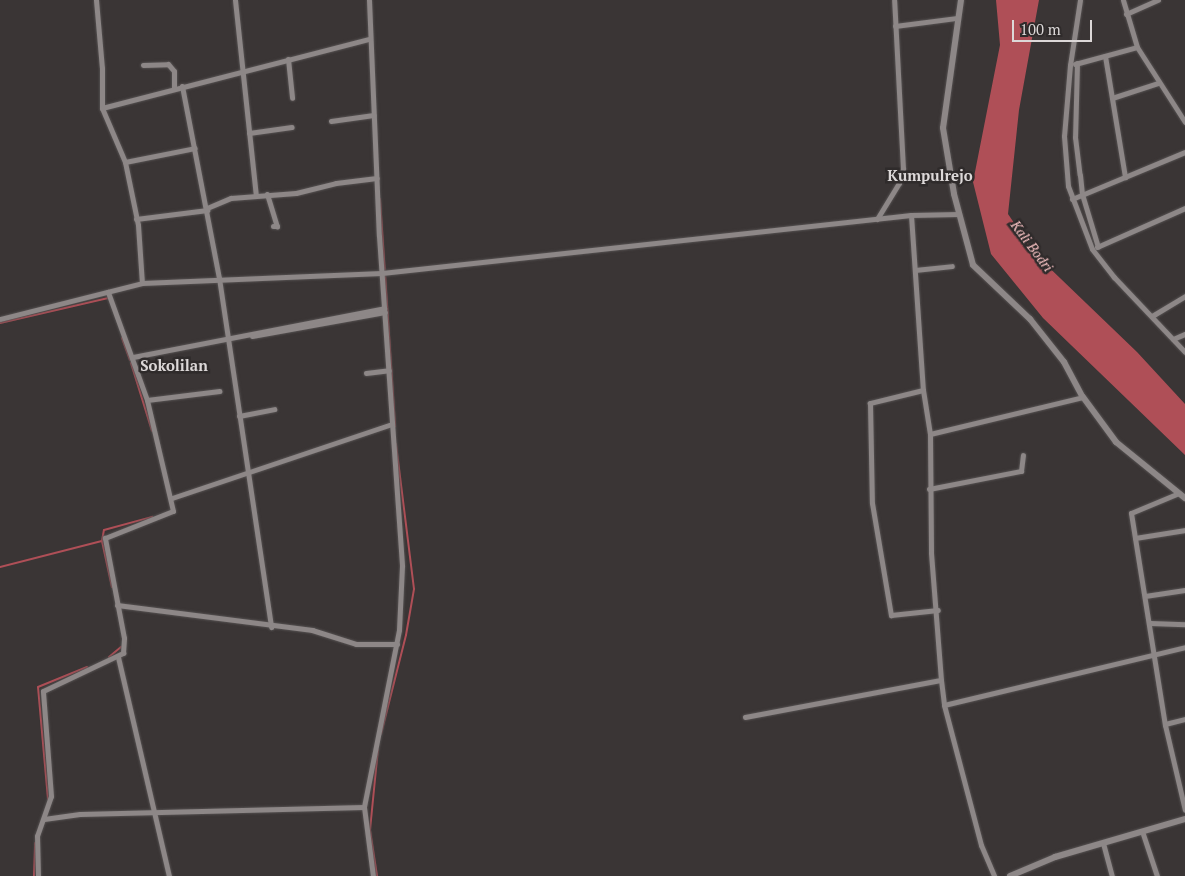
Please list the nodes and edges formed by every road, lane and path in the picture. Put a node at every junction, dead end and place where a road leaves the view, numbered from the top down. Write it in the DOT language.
graph roads {
  1 [pos="96,0"];
  2 [pos="235,0"];
  3 [pos="370,0"];
  4 [pos="894,0"];
  5 [pos="961,0"];
  6 [pos="1080,0"];
  7 [pos="1123,0"];
  8 [pos="1158,0"];
  9 [pos="1126,14"];
  10 [pos="958,18"];
  11 [pos="896,26"];
  12 [pos="370,39"];
  13 [pos="1137,48"];
  14 [pos="1105,56"];
  15 [pos="288,59"];
  16 [pos="1077,63"];
  17 [pos="143,65"];
  18 [pos="1070,65"];
  19 [pos="240,71"];
  20 [pos="1158,83"];
  21 [pos="182,86"];
  22 [pos="174,89"];
  23 [pos="292,98"];
  24 [pos="1112,98"];
  25 [pos="102,108"];
  26 [pos="374,115"];
  27 [pos="331,121"];
  28 [pos="1185,122"];
  29 [pos="292,127"];
  30 [pos="249,133"];
  31 [pos="195,148"];
  32 [pos="1185,152"];
  33 [pos="125,162"];
  34 [pos="1124,177"];
  35 [pos="377,178"];
  36 [pos="267,194"];
  37 [pos="1082,194"];
  38 [pos="256,195"];
  39 [pos="1072,199"];
  40 [pos="1185,208"];
  41 [pos="207,209"];
  42 [pos="960,214"];
  43 [pos="911,215"];
  44 [pos="136,219"];
  45 [pos="877,219"];
  46 [pos="273,226"];
  47 [pos="1098,246"];
  48 [pos="1092,249"];
  49 [pos="952,266"];
  50 [pos="915,270"];
  51 [pos="388,272"];
  52 [pos="219,278"];
  53 [pos="142,283"];
  54 [pos="108,292"];
  55 [pos="1185,296"];
  56 [pos="384,310"];
  57 [pos="1152,316"];
  58 [pos="0,318"];
  59 [pos="1185,334"];
  60 [pos="229,339"];
  61 [pos="1173,339"];
  62 [pos="1185,352"];
  63 [pos="133,359"];
  64 [pos="389,370"];
  65 [pos="366,373"];
  66 [pos="923,390"];
  67 [pos="219,392"];
  68 [pos="1083,397"];
  69 [pos="147,400"];
  70 [pos="274,409"];
  71 [pos="239,416"];
  72 [pos="392,424"];
  73 [pos="930,434"];
  74 [pos="1022,455"];
  75 [pos="246,475"];
  76 [pos="929,489"];
  77 [pos="1182,496"];
  78 [pos="172,498"];
  79 [pos="1185,530"];
  80 [pos="1135,538"];
  81 [pos="1185,590"];
  82 [pos="1145,596"];
  83 [pos="117,605"];
  84 [pos="938,610"];
  85 [pos="1150,623"];
  86 [pos="1185,624"];
  87 [pos="271,627"];
  88 [pos="397,644"];
  89 [pos="1185,647"];
  90 [pos="1155,654"];
  91 [pos="118,657"];
  92 [pos="941,680"];
  93 [pos="944,705"];
  94 [pos="745,718"];
  95 [pos="1185,719"];
  96 [pos="1165,724"];
  97 [pos="364,807"];
  98 [pos="1185,810"];
  99 [pos="155,813"];
  100 [pos="44,819"];
  101 [pos="1185,819"];
  102 [pos="1142,831"];
  103 [pos="1103,842"];
  104 [pos="38,876"];
  105 [pos="169,876"];
  106 [pos="374,876"];
  107 [pos="994,876"];
  108 [pos="1010,876"];
  109 [pos="1112,876"];
  110 [pos="1157,876"];
  1 -- 25 [label="street"];
  2 -- 19 [label="street"];
  3 -- 12 [label="street"];
  4 -- 11 [label="street"];
  5 -- 10 [label="street"];
  6 -- 18 [label="street"];
  7 -- 9 [label="street"];
  8 -- 9 [label="street"];
  9 -- 13 [label="street"];
  10 -- 11 [label="street"];
  10 -- 42 [label="street"];
  11 -- 45 [label="street"];
  12 -- 15 [label="street"];
  12 -- 26 [label="street"];
  13 -- 14 [label="street"];
  13 -- 20 [label="street"];
  14 -- 16 [label="street"];
  14 -- 24 [label="street"];
  15 -- 19 [label="street"];
  15 -- 23 [label="street"];
  16 -- 18 [label="street"];
  16 -- 37 [label="street"];
  17 -- 22 [label="street"];
  18 -- 39 [label="street"];
  19 -- 21 [label="street"];
  19 -- 30 [label="street"];
  20 -- 24 [label="street"];
  20 -- 28 [label="street"];
  21 -- 22 [label="street"];
  21 -- 31 [label="street"];
  22 -- 25 [label="street"];
  24 -- 34 [label="street"];
  25 -- 33 [label="street"];
  26 -- 27 [label="street"];
  26 -- 35 [label="street"];
  29 -- 30 [label="street"];
  30 -- 38 [label="street"];
  31 -- 33 [label="street"];
  31 -- 41 [label="street"];
  32 -- 34 [label="street"];
  33 -- 44 [label="street"];
  34 -- 37 [label="street"];
  35 -- 36 [label="street"];
  35 -- 51 [label="street"];
  36 -- 38 [label="street"];
  36 -- 46 [label="street"];
  37 -- 39 [label="street"];
  37 -- 47 [label="street"];
  38 -- 41 [label="street"];
  39 -- 48 [label="street"];
  40 -- 47 [label="street"];
  41 -- 44 [label="street"];
  41 -- 52 [label="street"];
  42 -- 43 [label="street"];
  42 -- 68 [label="street"];
  43 -- 45 [label="street"];
  43 -- 50 [label="street"];
  44 -- 53 [label="street"];
  45 -- 51 [label="street"];
  47 -- 48 [label="street"];
  48 -- 57 [label="street"];
  49 -- 50 [label="street"];
  50 -- 66 [label="street"];
  51 -- 52 [label="street"];
  51 -- 56 [label="street"];
  52 -- 53 [label="street"];
  52 -- 60 [label="street"];
  53 -- 54 [label="street"];
  54 -- 58 [label="street"];
  54 -- 63 [label="street"];
  55 -- 57 [label="street"];
  56 -- 60 [label="street"];
  56 -- 64 [label="street"];
  57 -- 61 [label="street"];
  59 -- 61 [label="street"];
  60 -- 63 [label="street"];
  60 -- 71 [label="street"];
  61 -- 62 [label="street"];
  63 -- 69 [label="street"];
  64 -- 65 [label="street"];
  64 -- 72 [label="street"];
  66 -- 73 [label="street"];
  66 -- 84 [label="street"];
  67 -- 69 [label="street"];
  68 -- 73 [label="street"];
  68 -- 77 [label="street"];
  69 -- 78 [label="street"];
  70 -- 71 [label="street"];
  71 -- 75 [label="street"];
  72 -- 75 [label="street"];
  72 -- 88 [label="street"];
  73 -- 76 [label="street"];
  74 -- 76 [label="street"];
  75 -- 78 [label="street"];
  75 -- 87 [label="street"];
  76 -- 84 [label="street"];
  77 -- 80 [label="street"];
  78 -- 83 [label="street"];
  79 -- 80 [label="street"];
  80 -- 82 [label="street"];
  81 -- 82 [label="street"];
  82 -- 85 [label="street"];
  83 -- 87 [label="street"];
  83 -- 91 [label="street"];
  84 -- 92 [label="street"];
  85 -- 86 [label="street"];
  85 -- 90 [label="street"];
  87 -- 88 [label="street"];
  88 -- 97 [label="street"];
  89 -- 90 [label="street"];
  90 -- 93 [label="street"];
  90 -- 96 [label="street"];
  91 -- 99 [label="street"];
  91 -- 100 [label="street"];
  92 -- 93 [label="street"];
  92 -- 94 [label="street"];
  93 -- 107 [label="street"];
  95 -- 96 [label="street"];
  96 -- 98 [label="street"];
  97 -- 99 [label="street"];
  97 -- 106 [label="street"];
  99 -- 100 [label="street"];
  99 -- 105 [label="street"];
  100 -- 104 [label="street"];
  101 -- 102 [label="street"];
  102 -- 103 [label="street"];
  102 -- 110 [label="street"];
  103 -- 108 [label="street"];
  103 -- 109 [label="street"];
}
